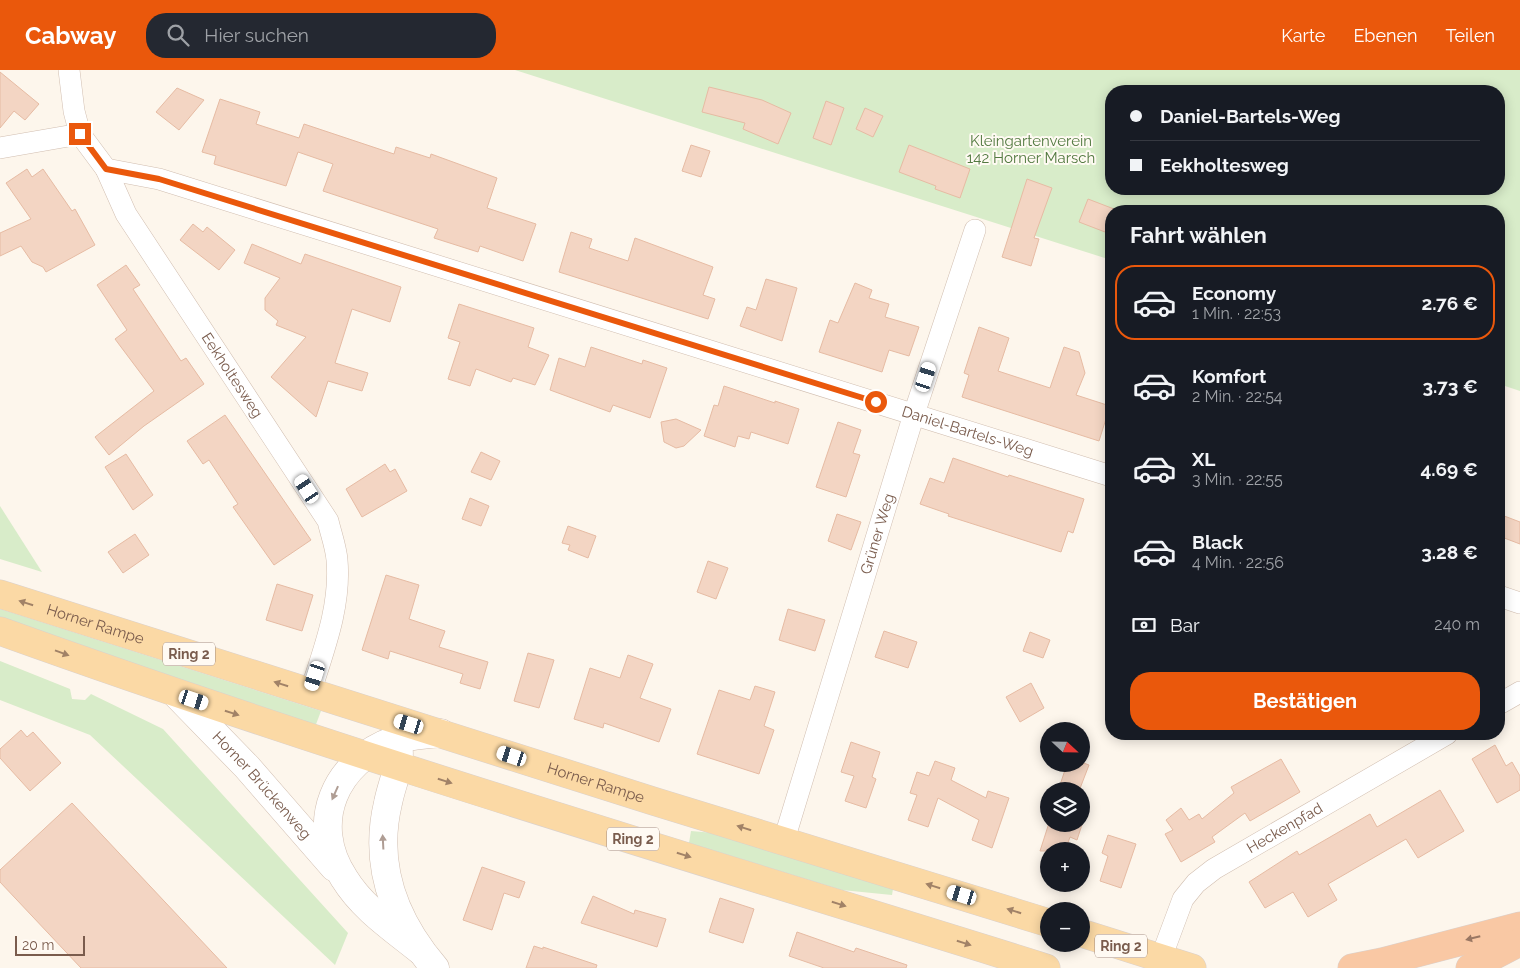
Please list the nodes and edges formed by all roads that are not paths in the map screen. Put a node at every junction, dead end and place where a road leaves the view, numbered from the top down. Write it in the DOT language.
graph roads {
  1 [pos="69,70"];
  2 [pos="80,134"];
  3 [pos="0,148"];
  4 [pos="106,169"];
  5 [pos="975,230"];
  6 [pos="914,414"];
  7 [pos="1105,474"];
  8 [pos="0,594"];
  9 [pos="1505,598"];
  10 [pos="1520,603"];
  11 [pos="0,631"];
  12 [pos="1520,692"];
  13 [pos="310,693"];
  14 [pos="176,694"];
  15 [pos="1505,701"];
  16 [pos="378,714"];
  17 [pos="441,733"];
  18 [pos="397,740"];
  19 [pos="1438,740"];
  20 [pos="365,756"];
  21 [pos="398,767"];
  22 [pos="784,840"];
  23 [pos="344,879"];
  24 [pos="1040,919"];
  25 [pos="1520,926"];
  26 [pos="1090,937"];
  27 [pos="1520,942"];
  28 [pos="428,960"];
  29 [pos="1157,963"];
  30 [pos="1046,968"];
  31 [pos="1192,968"];
  32 [pos="1352,968"];
  33 [pos="1470,968"];
  1 -- 2 [label="street, Eekholtesweg"];
  2 -- 3 [label="street"];
  2 -- 4 [label="street, Eekholtesweg"];
  4 -- 6 [label="street, Daniel-Bartels-Weg"];
  4 -- 13 [label="street, Eekholtesweg"];
  5 -- 6 [label="street, Grüner Weg"];
  6 -- 7 [label="street, Daniel-Bartels-Weg"];
  6 -- 22 [label="street, Grüner Weg"];
  13 -- 8 [label="main road, Horner Rampe / Ring 2, one-way"];
  9 -- 10 [label="street"];
  11 -- 14 [label="main road, Ring 2, one-way"];
  12 -- 15 [label="street"];
  13 -- 16 [label="main road, Horner Rampe / Ring 2"];
  14 -- 20 [label="main road, Ring 2, one-way"];
  14 -- 23 [label="street, Horner Brückenweg"];
  16 -- 17 [label="main road, Horner Rampe / Ring 2"];
  16 -- 18 [label="street"];
  17 -- 18 [label="street, Horner Brückenweg"];
  22 -- 17 [label="main road, Horner Rampe / Ring 2, one-way"];
  18 -- 20 [label="street, Horner Brückenweg"];
  18 -- 21 [label="street, Horner Brückenweg"];
  19 -- 29 [label="street, Heckenpfad"];
  20 -- 21 [label="main road, Ring 2"];
  20 -- 23 [label="street, Horner Brückenweg, one-way"];
  28 -- 21 [label="street, Horner Brückenweg, one-way"];
  21 -- 30 [label="main road, Ring 2, one-way"];
  24 -- 22 [label="main road, Horner Rampe / Ring 2, one-way"];
  23 -- 28 [label="street, Horner Brückenweg"];
  25 -- 32 [label="highway, one-way"];
  26 -- 29 [label="main road, Ring 2"];
  27 -- 33 [label="highway"];
  29 -- 31 [label="main road, Ring 2"];
}
